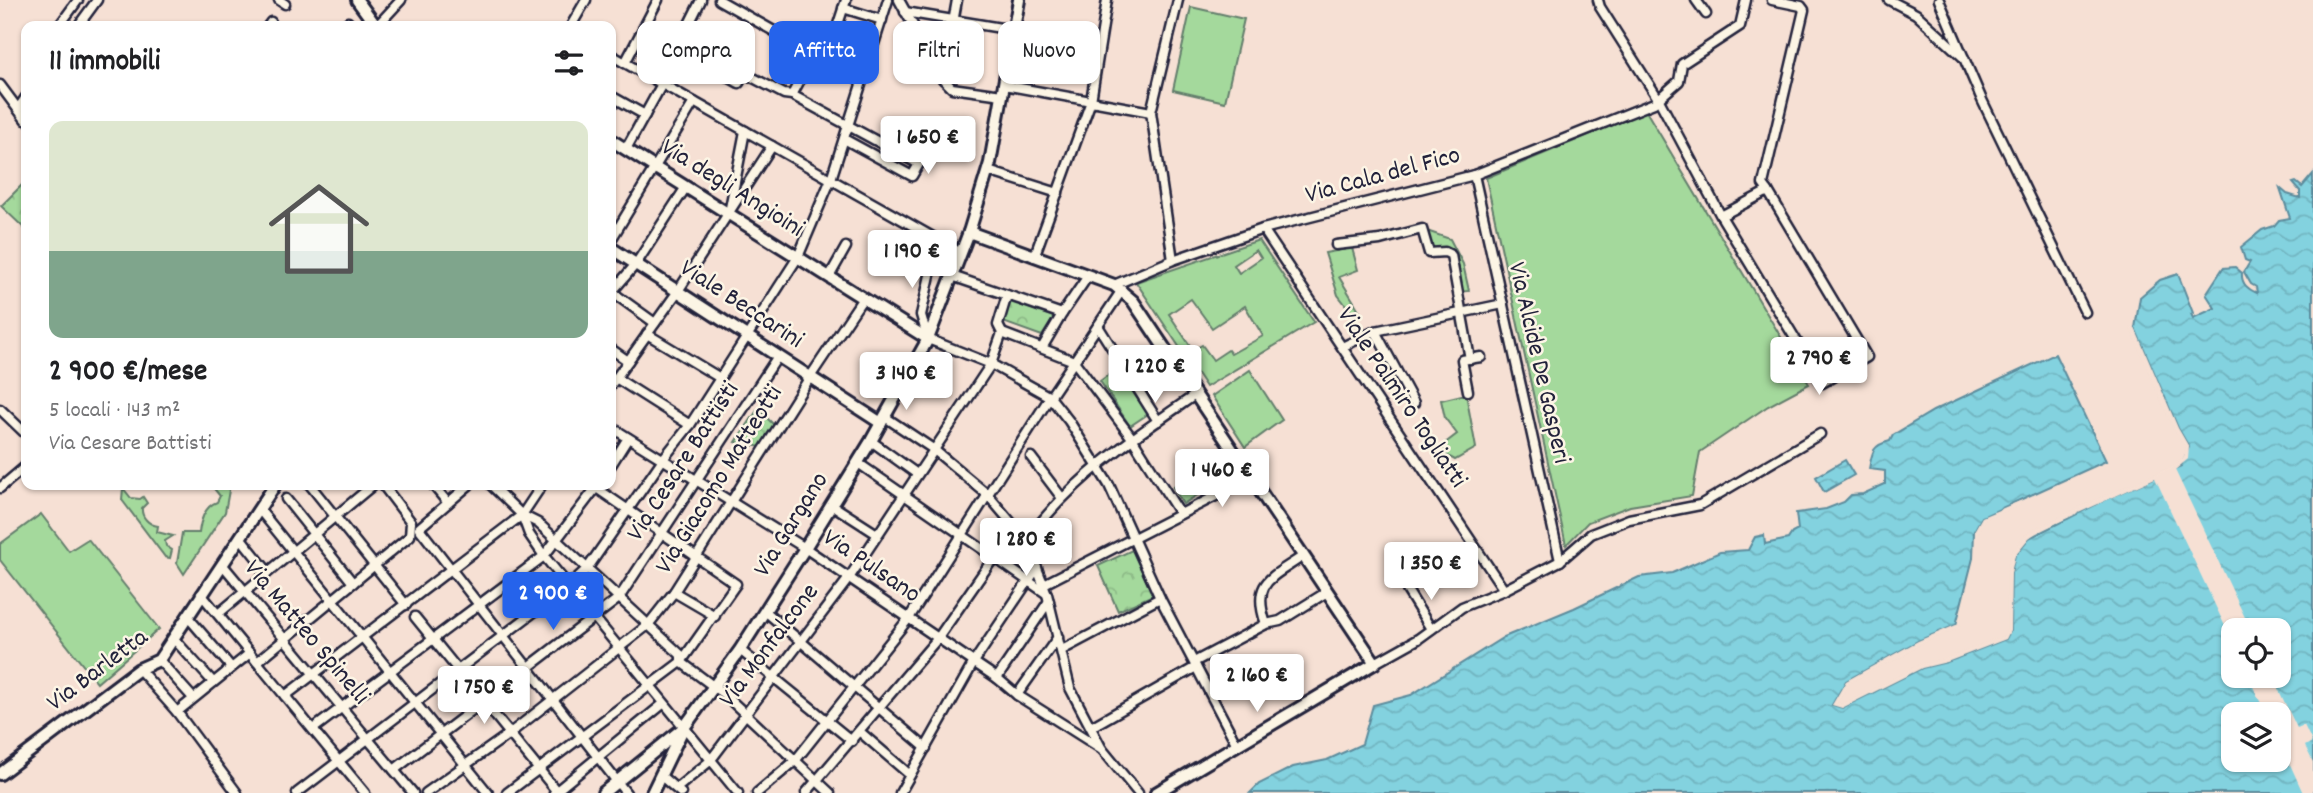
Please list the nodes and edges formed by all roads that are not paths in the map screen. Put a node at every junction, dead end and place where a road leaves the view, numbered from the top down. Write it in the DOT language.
graph roads {
  1 [pos="78,0"];
  2 [pos="97,0"];
  3 [pos="357,0"];
  4 [pos="401,0"];
  5 [pos="586,0"];
  6 [pos="658,0"];
  7 [pos="701,0"];
  8 [pos="719,0"];
  9 [pos="888,0"];
  10 [pos="899,0"];
  11 [pos="957,0"];
  12 [pos="1019,0"];
  13 [pos="1107,0"];
  14 [pos="1178,0"];
  15 [pos="1598,0"];
  16 [pos="1696,0"];
  17 [pos="1746,0"];
  18 [pos="1772,0"];
  19 [pos="1889,0"];
  20 [pos="1939,0"];
  21 [pos="845,4"];
  22 [pos="905,12"];
  23 [pos="1706,15"];
  24 [pos="882,20"];
  25 [pos="953,20"];
  26 [pos="63,21"];
  27 [pos="82,21"];
  28 [pos="373,21"];
  29 [pos="382,21"];
  30 [pos="574,21"];
  31 [pos="690,21"];
  32 [pos="839,21"];
  33 [pos="910,21"];
  34 [pos="1015,21"];
  35 [pos="769,28"];
  36 [pos="998,28"];
  37 [pos="879,29"];
  38 [pos="616,58"];
  39 [pos="1967,60"];
  40 [pos="625,62"];
  41 [pos="637,69"];
  42 [pos="755,79"];
  43 [pos="662,84"];
  44 [pos="798,84"];
  45 [pos="861,84"];
  46 [pos="948,84"];
  47 [pos="1004,84"];
  48 [pos="0,85"];
  49 [pos="1003,90"];
  50 [pos="792,95"];
  51 [pos="616,99"];
  52 [pos="1659,100"];
  53 [pos="1091,101"];
  54 [pos="694,102"];
  55 [pos="21,104"];
  56 [pos="18,109"];
  57 [pos="1151,112"];
  58 [pos="21,113"];
  59 [pos="645,115"];
  60 [pos="848,125"];
  61 [pos="745,131"];
  62 [pos="844,139"];
  63 [pos="616,143"];
  64 [pos="772,146"];
  65 [pos="626,149"];
  66 [pos="655,168"];
  67 [pos="988,171"];
  68 [pos="1474,174"];
  69 [pos="831,179"];
  70 [pos="686,187"];
  71 [pos="1768,191"];
  72 [pos="1058,193"];
  73 [pos="729,214"];
  74 [pos="1721,216"];
  75 [pos="1263,229"];
  76 [pos="616,232"];
  77 [pos="969,232"];
  78 [pos="938,240"];
  79 [pos="1336,245"];
  80 [pos="846,247"];
  81 [pos="616,251"];
  82 [pos="961,253"];
  83 [pos="798,257"];
  84 [pos="1034,257"];
  85 [pos="1173,260"];
  86 [pos="636,264"];
  87 [pos="952,276"];
  88 [pos="1088,276"];
  89 [pos="830,277"];
  90 [pos="616,287"];
  91 [pos="1118,287"];
  92 [pos="678,291"];
  93 [pos="1007,295"];
  94 [pos="616,296"];
  95 [pos="863,298"];
  96 [pos="1503,304"];
  97 [pos="1460,311"];
  98 [pos="2085,313"];
  99 [pos="1062,314"];
  100 [pos="655,323"];
  101 [pos="1098,326"];
  102 [pos="1374,331"];
  103 [pos="1002,333"];
  104 [pos="647,334"];
  105 [pos="747,336"];
  106 [pos="928,339"];
  107 [pos="1342,346"];
  108 [pos="1042,348"];
  109 [pos="616,353"];
  110 [pos="778,356"];
  111 [pos="1481,357"];
  112 [pos="1470,359"];
  113 [pos="628,361"];
  114 [pos="1074,361"];
  115 [pos="991,364"];
  116 [pos="810,377"];
  117 [pos="616,378"];
  118 [pos="719,378"];
  119 [pos="616,384"];
  120 [pos="1468,391"];
  121 [pos="1195,395"];
  122 [pos="1050,397"];
  123 [pos="1414,403"];
  124 [pos="0,409"];
  125 [pos="883,420"];
  126 [pos="1157,421"];
  127 [pos="690,425"];
  128 [pos="21,429"];
  129 [pos="616,430"];
  130 [pos="1820,435"];
  131 [pos="628,438"];
  132 [pos="1132,438"];
  133 [pos="871,441"];
  134 [pos="933,449"];
  135 [pos="616,457"];
  136 [pos="1031,457"];
  137 [pos="663,459"];
  138 [pos="858,463"];
  139 [pos="1099,466"];
  140 [pos="21,470"];
  141 [pos="917,474"];
  142 [pos="1251,478"];
  143 [pos="698,481"];
  144 [pos="0,488"];
  145 [pos="272,490"];
  146 [pos="314,490"];
  147 [pos="367,490"];
  148 [pos="387,490"];
  149 [pos="437,490"];
  150 [pos="463,490"];
  151 [pos="496,490"];
  152 [pos="539,490"];
  153 [pos="592,490"];
  154 [pos="601,490"];
  155 [pos="904,493"];
  156 [pos="987,494"];
  157 [pos="1062,498"];
  158 [pos="286,499"];
  159 [pos="731,502"];
  160 [pos="448,503"];
  161 [pos="832,505"];
  162 [pos="259,509"];
  163 [pos="627,509"];
  164 [pos="1180,514"];
  165 [pos="522,515"];
  166 [pos="335,516"];
  167 [pos="1015,527"];
  168 [pos="314,534"];
  169 [pos="663,534"];
  170 [pos="877,534"];
  171 [pos="962,534"];
  172 [pos="240,537"];
  173 [pos="1133,538"];
  174 [pos="1026,540"];
  175 [pos="558,541"];
  176 [pos="805,548"];
  177 [pos="293,551"];
  178 [pos="544,556"];
  179 [pos="696,556"];
  180 [pos="1303,556"];
  181 [pos="993,558"];
  182 [pos="1560,561"];
  183 [pos="222,564"];
  184 [pos="374,565"];
  185 [pos="1037,568"];
  186 [pos="587,569"];
  187 [pos="452,570"];
  188 [pos="268,572"];
  189 [pos="849,578"];
  190 [pos="1028,582"];
  191 [pos="353,583"];
  192 [pos="1044,584"];
  193 [pos="568,586"];
  194 [pos="1406,590"];
  195 [pos="1504,590"];
  196 [pos="244,592"];
  197 [pos="674,592"];
  198 [pos="1327,592"];
  199 [pos="201,594"];
  200 [pos="1048,597"];
  201 [pos="619,598"];
  202 [pos="1160,598"];
  203 [pos="332,600"];
  204 [pos="406,605"];
  205 [pos="479,605"];
  206 [pos="765,611"];
  207 [pos="218,614"];
  208 [pos="187,616"];
  209 [pos="715,616"];
  210 [pos="415,617"];
  211 [pos="909,618"];
  212 [pos="594,619"];
  213 [pos="1266,624"];
  214 [pos="648,625"];
  215 [pos="1432,629"];
  216 [pos="503,635"];
  217 [pos="363,637"];
  218 [pos="1058,637"];
  219 [pos="939,638"];
  220 [pos="174,639"];
  221 [pos="285,640"];
  222 [pos="432,640"];
  223 [pos="800,641"];
  224 [pos="619,650"];
  225 [pos="740,650"];
  226 [pos="1062,650"];
  227 [pos="250,653"];
  228 [pos="159,660"];
  229 [pos="257,662"];
  230 [pos="681,662"];
  231 [pos="974,662"];
  232 [pos="1375,663"];
  233 [pos="1195,664"];
  234 [pos="231,667"];
  235 [pos="529,668"];
  236 [pos="139,669"];
  237 [pos="456,670"];
  238 [pos="390,671"];
  239 [pos="314,674"];
  240 [pos="773,677"];
  241 [pos="997,678"];
  242 [pos="213,682"];
  243 [pos="649,687"];
  244 [pos="713,687"];
  245 [pos="854,687"];
  246 [pos="1017,695"];
  247 [pos="285,696"];
  248 [pos="193,698"];
  249 [pos="553,699"];
  250 [pos="414,701"];
  251 [pos="484,703"];
  252 [pos="663,704"];
  253 [pos="342,708"];
  254 [pos="879,708"];
  255 [pos="177,712"];
  256 [pos="746,714"];
  257 [pos="827,721"];
  258 [pos="1091,727"];
  259 [pos="313,729"];
  260 [pos="683,729"];
  261 [pos="859,732"];
  262 [pos="441,734"];
  263 [pos="509,734"];
  264 [pos="367,738"];
  265 [pos="583,738"];
  266 [pos="852,741"];
  267 [pos="1237,745"];
  268 [pos="926,748"];
  269 [pos="1102,749"];
  270 [pos="598,757"];
  271 [pos="338,760"];
  272 [pos="710,761"];
  273 [pos="795,761"];
  274 [pos="466,765"];
  275 [pos="394,770"];
  276 [pos="539,770"];
  277 [pos="0,774"];
  278 [pos="660,775"];
  279 [pos="910,775"];
  280 [pos="617,781"];
  281 [pos="817,781"];
  282 [pos="679,790"];
  283 [pos="300,792"];
  284 [pos="556,792"];
  285 [pos="237,793"];
  286 [pos="365,793"];
  287 [pos="413,793"];
  288 [pos="426,793"];
  289 [pos="488,793"];
  290 [pos="507,793"];
  291 [pos="603,793"];
  292 [pos="626,793"];
  293 [pos="652,793"];
  294 [pos="738,793"];
  295 [pos="757,793"];
  296 [pos="806,793"];
  297 [pos="830,793"];
  298 [pos="900,793"];
  299 [pos="1138,793"];
  300 [pos="1156,793"];
  1 -- 26 [label="street"];
  2 -- 27 [label="street"];
  3 -- 28 [label="street"];
  4 -- 29 [label="street"];
  5 -- 30 [label="street"];
  6 -- 40 [label="street"];
  7 -- 31 [label="street"];
  8 -- 35 [label="street"];
  9 -- 24 [label="street"];
  10 -- 22 [label="street"];
  11 -- 25 [label="street"];
  12 -- 34 [label="street, Via Gargano"];
  13 -- 53 [label="street"];
  14 -- 57 [label="street"];
  15 -- 52 [label="street"];
  16 -- 23 [label="street"];
  17 -- 52 [label="street"];
  18 -- 71 [label="street"];
  19 -- 39 [label="street"];
  20 -- 39 [label="street"];
  21 -- 24 [label="street"];
  21 -- 32 [label="street"];
  22 -- 25 [label="street"];
  22 -- 33 [label="street"];
  24 -- 37 [label="street"];
  25 -- 36 [label="street"];
  38 -- 40 [label="street"];
  39 -- 98 [label="street"];
  40 -- 41 [label="street"];
  42 -- 50 [label="street"];
  43 -- 54 [label="street"];
  43 -- 59 [label="street"];
  44 -- 50 [label="street"];
  45 -- 60 [label="street"];
  46 -- 49 [label="street"];
  47 -- 49 [label="street, Via Gargano"];
  48 -- 56 [label="street"];
  49 -- 53 [label="street"];
  49 -- 67 [label="street, Via Gargano"];
  50 -- 60 [label="street"];
  51 -- 59 [label="street"];
  52 -- 68 [label="street, Via Cala del Fico"];
  52 -- 74 [label="street"];
  53 -- 57 [label="street"];
  53 -- 72 [label="street"];
  54 -- 61 [label="street"];
  54 -- 66 [label="street"];
  55 -- 56 [label="street"];
  56 -- 58 [label="street"];
  57 -- 85 [label="street"];
  59 -- 65 [label="street"];
  60 -- 62 [label="street"];
  60 -- 62 [label="street"];
  61 -- 64 [label="street"];
  61 -- 73 [label="street"];
  62 -- 69 [label="street"];
  63 -- 65 [label="street, Via degli Angioini"];
  64 -- 69 [label="street"];
  64 -- 73 [label="street"];
  65 -- 66 [label="street, Via degli Angioini"];
  66 -- 70 [label="street, Via degli Angioini"];
  66 -- 76 [label="street"];
  67 -- 72 [label="street"];
  67 -- 77 [label="street, Via Gargano"];
  68 -- 75 [label="street, Via Cala del Fico"];
  68 -- 96 [label="street, Via Alcide De Gasperi"];
  69 -- 78 [label="street"];
  69 -- 83 [label="street"];
  70 -- 73 [label="street, Via degli Angioini"];
  70 -- 86 [label="street"];
  71 -- 74 [label="street"];
  71 -- 74 [label="street"];
  72 -- 84 [label="street"];
  73 -- 83 [label="street, Via degli Angioini"];
  73 -- 92 [label="street"];
  75 -- 85 [label="street, Via Cala del Fico"];
  75 -- 107 [label="street, Viale Palmiro Togliatti"];
  77 -- 82 [label="street, Via Gargano"];
  77 -- 84 [label="street"];
  78 -- 82 [label="street"];
  78 -- 106 [label="street"];
  79 -- 97 [label="street"];
  80 -- 89 [label="street"];
  81 -- 86 [label="street, Viale Beccarini"];
  82 -- 87 [label="street, Via Gargano"];
  83 -- 89 [label="street, Via degli Angioini"];
  83 -- 105 [label="street"];
  84 -- 88 [label="street"];
  85 -- 91 [label="street, Via Cala del Fico"];
  86 -- 90 [label="street"];
  86 -- 92 [label="street, Viale Beccarini"];
  87 -- 93 [label="street"];
  87 -- 106 [label="street, Via Gargano"];
  88 -- 91 [label="street"];
  88 -- 99 [label="street"];
  89 -- 95 [label="street, Via degli Angioini"];
  91 -- 101 [label="street"];
  91 -- 121 [label="street"];
  92 -- 100 [label="street"];
  92 -- 105 [label="street, Viale Beccarini"];
  93 -- 99 [label="street"];
  93 -- 103 [label="street, Via Monfalcone"];
  94 -- 100 [label="street"];
  95 -- 106 [label="street, Via degli Angioini"];
  95 -- 116 [label="street, Via Giacomo Matteotti"];
  96 -- 97 [label="street"];
  96 -- 182 [label="street, Via Alcide De Gasperi"];
  97 -- 102 [label="street"];
  97 -- 112 [label="street"];
  99 -- 108 [label="street"];
  100 -- 104 [label="street"];
  101 -- 114 [label="street"];
  101 -- 126 [label="street"];
  102 -- 107 [label="street"];
  102 -- 123 [label="street"];
  103 -- 108 [label="street"];
  103 -- 115 [label="street, Via Monfalcone"];
  104 -- 113 [label="street"];
  104 -- 118 [label="street"];
  105 -- 110 [label="street, Viale Beccarini"];
  105 -- 118 [label="street"];
  106 -- 115 [label="street"];
  106 -- 125 [label="street, Via Gargano"];
  107 -- 195 [label="street, Viale Palmiro Togliatti"];
  108 -- 114 [label="street"];
  109 -- 113 [label="street"];
  110 -- 116 [label="street, Viale Beccarini"];
  110 -- 143 [label="street, Via Cesare Battisti"];
  111 -- 112 [label="street"];
  112 -- 120 [label="street"];
  113 -- 117 [label="street"];
  114 -- 122 [label="street"];
  114 -- 132 [label="street"];
  115 -- 122 [label="street"];
  115 -- 134 [label="street, Via Monfalcone"];
  116 -- 125 [label="street, Viale Beccarini"];
  116 -- 159 [label="street, Via Giacomo Matteotti"];
  118 -- 127 [label="street"];
  119 -- 127 [label="street"];
  121 -- 126 [label="street"];
  121 -- 142 [label="street"];
  122 -- 139 [label="street"];
  122 -- 156 [label="street"];
  124 -- 128 [label="street"];
  125 -- 133 [label="street, Via Gargano"];
  125 -- 134 [label="street, Viale Beccarini"];
  126 -- 132 [label="street"];
  127 -- 137 [label="street"];
  129 -- 131 [label="street, Via Pulsano"];
  130 -- 182 [label="street"];
  131 -- 135 [label="street"];
  131 -- 137 [label="street, Via Pulsano"];
  132 -- 139 [label="street"];
  132 -- 164 [label="street"];
  133 -- 138 [label="street, Via Gargano"];
  133 -- 141 [label="street"];
  134 -- 141 [label="street, Via Monfalcone"];
  134 -- 156 [label="street, Viale Beccarini"];
  136 -- 157 [label="street"];
  137 -- 143 [label="street, Via Pulsano"];
  137 -- 163 [label="street"];
  138 -- 155 [label="street"];
  138 -- 161 [label="street, Via Gargano"];
  139 -- 157 [label="street"];
  139 -- 173 [label="street"];
  140 -- 144 [label="street"];
  141 -- 155 [label="street, Via Monfalcone"];
  142 -- 164 [label="street"];
  142 -- 180 [label="street"];
  143 -- 159 [label="street, Via Pulsano"];
  143 -- 169 [label="street, Via Cesare Battisti"];
  145 -- 162 [label="street, Via Barletta"];
  146 -- 166 [label="street"];
  147 -- 166 [label="street"];
  148 -- 184 [label="street"];
  149 -- 160 [label="street"];
  150 -- 160 [label="street"];
  151 -- 165 [label="street"];
  152 -- 165 [label="street"];
  153 -- 175 [label="street"];
  154 -- 163 [label="street"];
  155 -- 170 [label="street, Via Monfalcone"];
  155 -- 171 [label="street"];
  156 -- 167 [label="street, Viale Beccarini"];
  156 -- 171 [label="street"];
  157 -- 174 [label="street"];
  158 -- 168 [label="street"];
  159 -- 176 [label="street, Via Pulsano"];
  159 -- 179 [label="street, Via Giacomo Matteotti"];
  160 -- 187 [label="street"];
  161 -- 170 [label="street"];
  161 -- 176 [label="street, Via Gargano"];
  162 -- 172 [label="street, Via Barletta"];
  162 -- 177 [label="street"];
  163 -- 169 [label="street"];
  163 -- 186 [label="street"];
  164 -- 173 [label="street"];
  165 -- 175 [label="street"];
  165 -- 178 [label="street"];
  165 -- 187 [label="street"];
  166 -- 168 [label="street"];
  166 -- 184 [label="street"];
  167 -- 174 [label="street, Viale Beccarini"];
  167 -- 181 [label="street"];
  168 -- 177 [label="street"];
  168 -- 191 [label="street"];
  169 -- 179 [label="street"];
  169 -- 201 [label="street, Via Cesare Battisti"];
  170 -- 189 [label="street, Via Monfalcone"];
  171 -- 181 [label="street"];
  171 -- 211 [label="street"];
  172 -- 183 [label="street, Via Barletta"];
  172 -- 188 [label="street"];
  173 -- 192 [label="street"];
  173 -- 202 [label="street"];
  174 -- 185 [label="street, Viale Beccarini"];
  175 -- 178 [label="street"];
  175 -- 186 [label="street"];
  176 -- 189 [label="street, Via Pulsano"];
  176 -- 206 [label="street, Via Gargano"];
  177 -- 188 [label="street"];
  177 -- 203 [label="street"];
  178 -- 193 [label="street"];
  178 -- 205 [label="street"];
  179 -- 197 [label="street, Via Giacomo Matteotti"];
  179 -- 209 [label="street"];
  180 -- 198 [label="street"];
  180 -- 213 [label="street"];
  181 -- 190 [label="street"];
  181 -- 219 [label="street"];
  182 -- 195 [label="street"];
  183 -- 196 [label="street, Via Matteo Spinelli"];
  183 -- 199 [label="street, Via Barletta"];
  184 -- 191 [label="street"];
  184 -- 204 [label="street"];
  185 -- 190 [label="street"];
  185 -- 192 [label="street, Viale Beccarini"];
  186 -- 193 [label="street"];
  186 -- 201 [label="street"];
  187 -- 204 [label="street"];
  187 -- 205 [label="street"];
  188 -- 196 [label="street"];
  189 -- 211 [label="street, Via Pulsano"];
  189 -- 223 [label="street, Via Monfalcone"];
  190 -- 200 [label="street"];
  190 -- 231 [label="street"];
  191 -- 203 [label="street"];
  192 -- 200 [label="street, Viale Beccarini"];
  193 -- 212 [label="street"];
  193 -- 216 [label="street"];
  194 -- 215 [label="street"];
  195 -- 215 [label="street"];
  196 -- 207 [label="street"];
  196 -- 221 [label="street, Via Matteo Spinelli"];
  197 -- 209 [label="street"];
  197 -- 214 [label="street, Via Giacomo Matteotti"];
  198 -- 213 [label="street"];
  198 -- 232 [label="street"];
  199 -- 207 [label="street"];
  199 -- 208 [label="street, Via Barletta"];
  200 -- 218 [label="street, Viale Beccarini"];
  200 -- 241 [label="street"];
  201 -- 212 [label="street, Via Cesare Battisti"];
  201 -- 214 [label="street"];
  202 -- 226 [label="street"];
  202 -- 233 [label="street"];
  203 -- 217 [label="street"];
  203 -- 221 [label="street"];
  204 -- 217 [label="street"];
  205 -- 216 [label="street"];
  205 -- 222 [label="street"];
  206 -- 223 [label="street"];
  206 -- 225 [label="street, Via Gargano"];
  207 -- 227 [label="street"];
  208 -- 220 [label="street, Via Barletta"];
  208 -- 234 [label="street"];
  209 -- 230 [label="street"];
  210 -- 222 [label="street"];
  211 -- 219 [label="street, Via Pulsano"];
  211 -- 245 [label="street"];
  212 -- 224 [label="street"];
  212 -- 235 [label="street, Via Cesare Battisti"];
  213 -- 233 [label="street"];
  214 -- 224 [label="street, Via Giacomo Matteotti"];
  214 -- 230 [label="street"];
  215 -- 232 [label="street"];
  216 -- 235 [label="street"];
  216 -- 237 [label="street"];
  217 -- 238 [label="street"];
  217 -- 239 [label="street"];
  218 -- 226 [label="street, Viale Beccarini"];
  218 -- 246 [label="street"];
  219 -- 231 [label="street, Via Pulsano"];
  219 -- 254 [label="street"];
  220 -- 228 [label="street, Via Barletta"];
  220 -- 242 [label="street"];
  221 -- 229 [label="street"];
  221 -- 239 [label="street, Via Matteo Spinelli"];
  222 -- 237 [label="street"];
  222 -- 238 [label="street"];
  223 -- 240 [label="street, Via Monfalcone"];
  223 -- 245 [label="street"];
  224 -- 243 [label="street"];
  224 -- 249 [label="street, Via Giacomo Matteotti"];
  225 -- 240 [label="street"];
  225 -- 244 [label="street, Via Gargano"];
  226 -- 258 [label="street, Viale Beccarini"];
  227 -- 229 [label="street"];
  227 -- 234 [label="street"];
  228 -- 236 [label="street, Via Barletta"];
  228 -- 248 [label="street"];
  229 -- 247 [label="street"];
  230 -- 243 [label="street"];
  230 -- 244 [label="street"];
  231 -- 241 [label="street, Via Pulsano"];
  231 -- 268 [label="street"];
  232 -- 267 [label="street"];
  233 -- 258 [label="street"];
  233 -- 267 [label="street"];
  234 -- 242 [label="street"];
  235 -- 249 [label="street"];
  235 -- 251 [label="street, Via Cesare Battisti"];
  236 -- 255 [label="street"];
  236 -- 277 [label="street, Via Barletta"];
  237 -- 250 [label="street"];
  237 -- 251 [label="street"];
  238 -- 250 [label="street"];
  238 -- 253 [label="street"];
  239 -- 247 [label="street"];
  239 -- 253 [label="street, Via Matteo Spinelli"];
  240 -- 256 [label="street, Via Monfalcone"];
  240 -- 257 [label="street"];
  241 -- 246 [label="street, Via Pulsano"];
  242 -- 248 [label="street"];
  243 -- 252 [label="street"];
  243 -- 265 [label="street"];
  244 -- 256 [label="street"];
  244 -- 260 [label="street, Via Gargano"];
  245 -- 254 [label="street"];
  245 -- 257 [label="street"];
  246 -- 269 [label="street, Via Pulsano"];
  247 -- 259 [label="street"];
  248 -- 255 [label="street"];
  249 -- 263 [label="street, Via Giacomo Matteotti"];
  249 -- 265 [label="street"];
  250 -- 262 [label="street"];
  250 -- 264 [label="street"];
  251 -- 262 [label="street, Via Cesare Battisti"];
  251 -- 263 [label="street"];
  252 -- 260 [label="street"];
  252 -- 270 [label="street"];
  253 -- 259 [label="street"];
  253 -- 264 [label="street, Via Matteo Spinelli"];
  254 -- 261 [label="street"];
  254 -- 268 [label="street"];
  255 -- 285 [label="street"];
  256 -- 272 [label="street, Via Monfalcone"];
  256 -- 273 [label="street"];
  257 -- 266 [label="street"];
  257 -- 273 [label="street"];
  258 -- 269 [label="street, Viale Beccarini"];
  259 -- 271 [label="street"];
  260 -- 272 [label="street"];
  260 -- 278 [label="street"];
  260 -- 280 [label="street"];
  261 -- 266 [label="street"];
  261 -- 279 [label="street"];
  262 -- 274 [label="street"];
  262 -- 275 [label="street, Via Cesare Battisti"];
  263 -- 274 [label="street, Via Giacomo Matteotti"];
  263 -- 276 [label="street"];
  264 -- 271 [label="street"];
  264 -- 275 [label="street, Via Matteo Spinelli"];
  265 -- 270 [label="street"];
  265 -- 276 [label="street"];
  266 -- 281 [label="street"];
  267 -- 300 [label="street"];
  268 -- 279 [label="street"];
  269 -- 299 [label="street, Viale Beccarini"];
  270 -- 280 [label="street"];
  270 -- 284 [label="street"];
  271 -- 283 [label="street"];
  271 -- 286 [label="street"];
  272 -- 282 [label="street, Via Monfalcone"];
  272 -- 294 [label="street"];
  273 -- 281 [label="street"];
  273 -- 295 [label="street"];
  274 -- 288 [label="street, Via Giacomo Matteotti"];
  274 -- 289 [label="street"];
  275 -- 287 [label="street, Via Matteo Spinelli"];
  276 -- 284 [label="street"];
  276 -- 290 [label="street"];
  278 -- 282 [label="street"];
  278 -- 293 [label="street"];
  279 -- 298 [label="street"];
  280 -- 291 [label="street"];
  280 -- 292 [label="street"];
  281 -- 296 [label="street"];
  281 -- 297 [label="street"];
}
